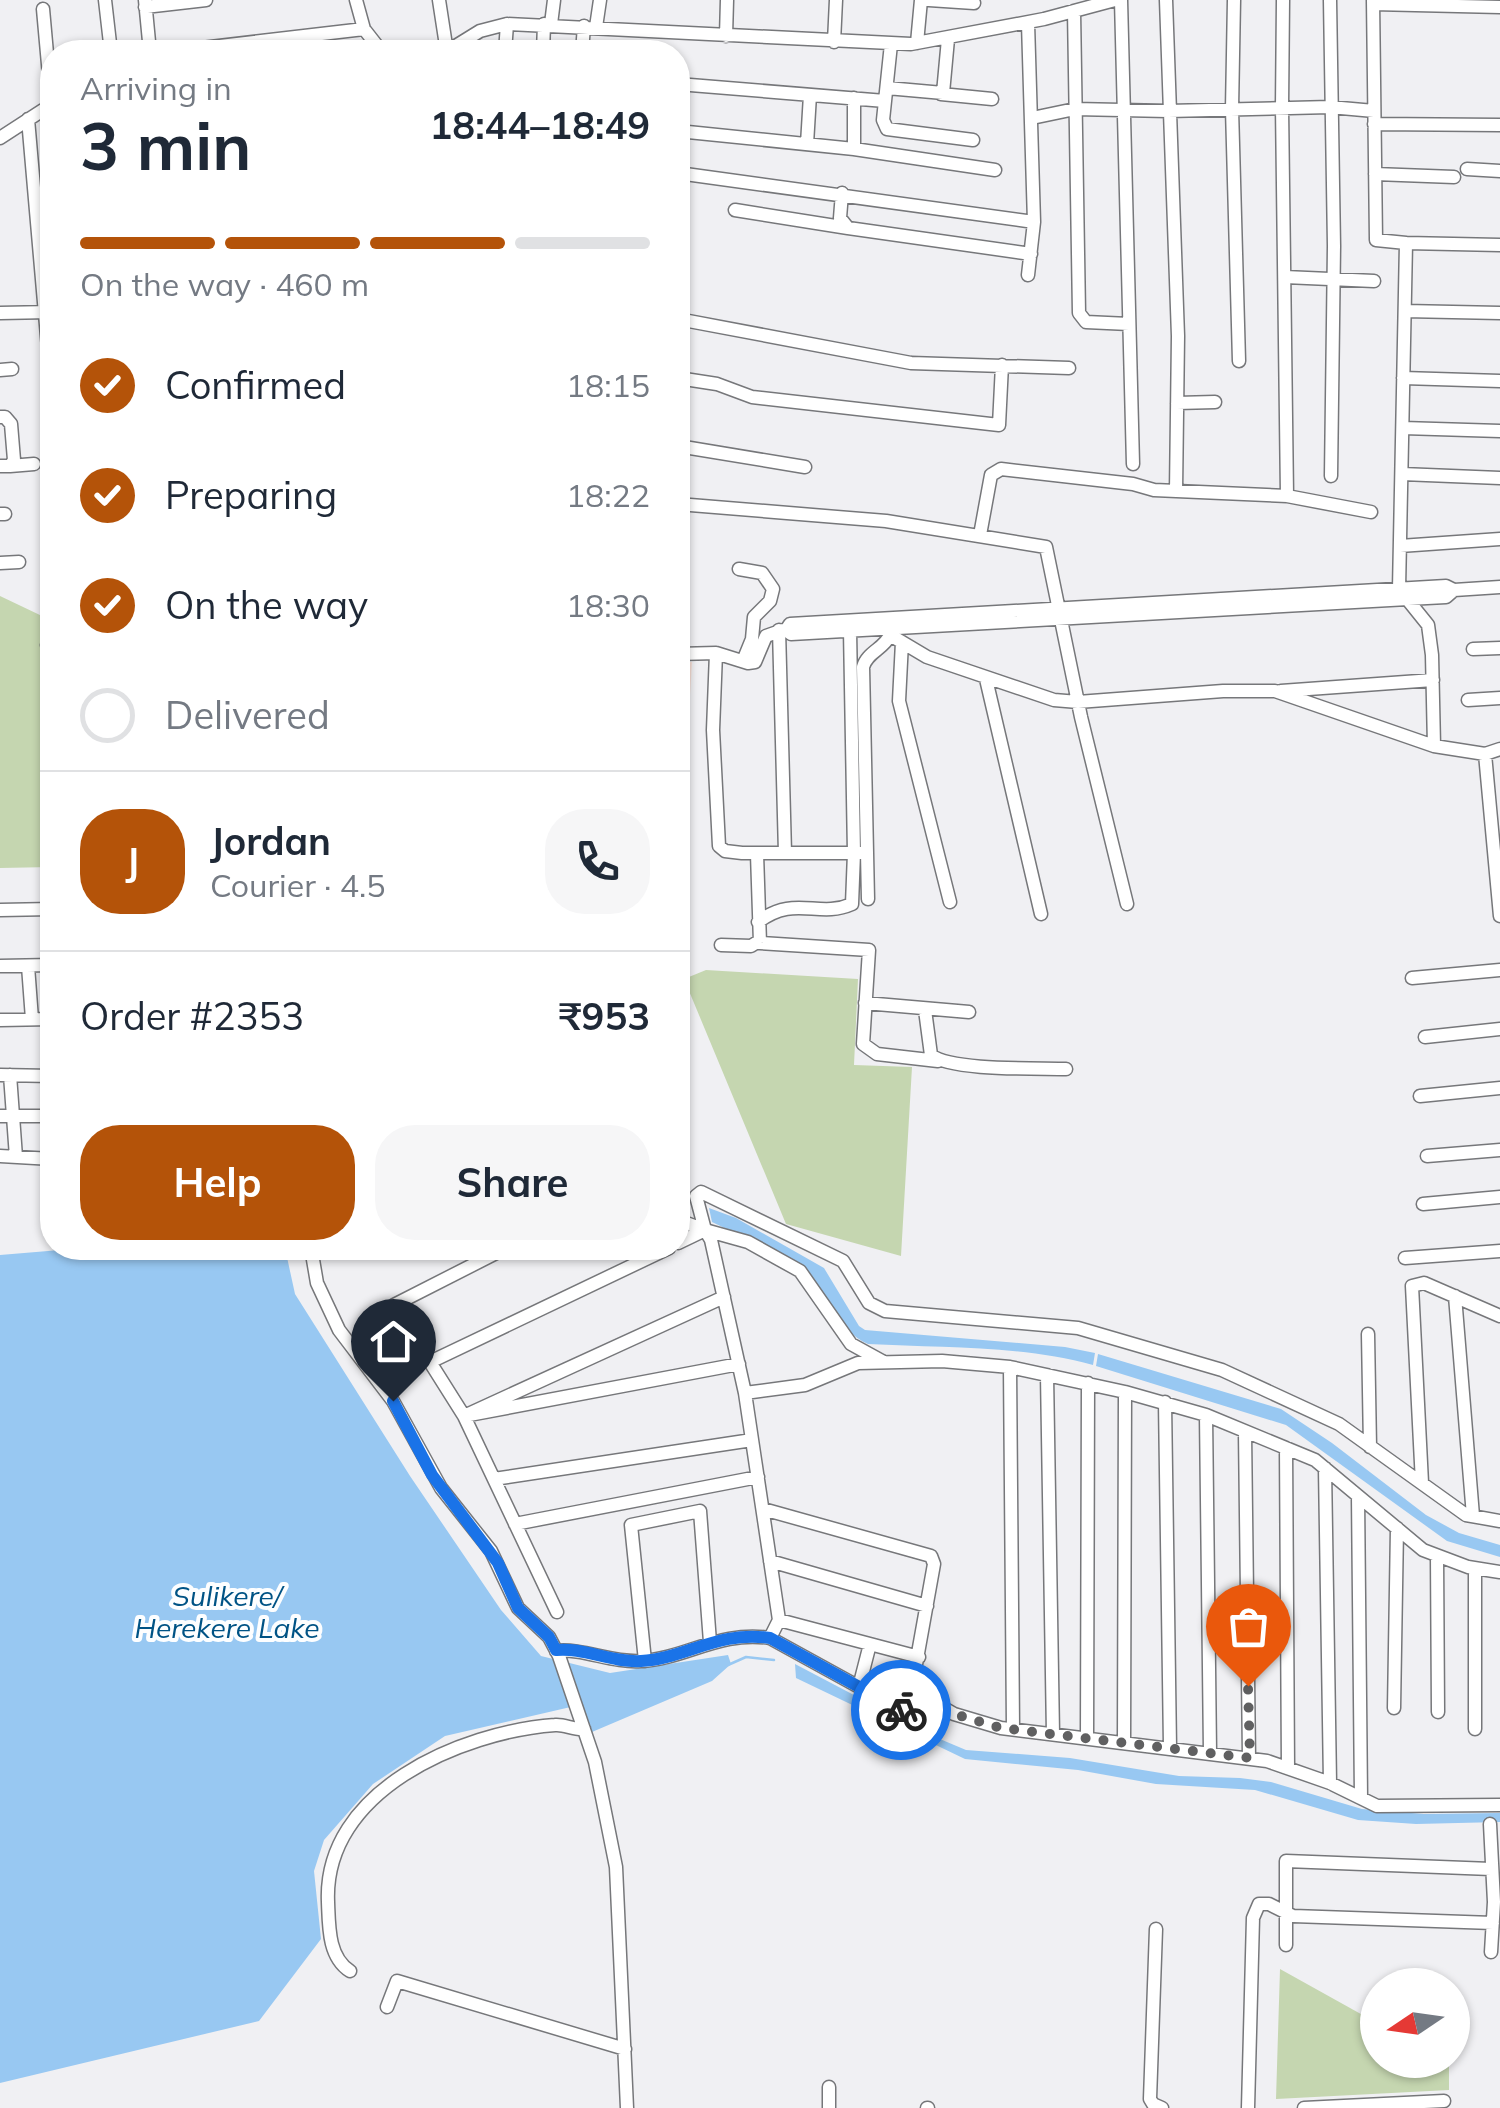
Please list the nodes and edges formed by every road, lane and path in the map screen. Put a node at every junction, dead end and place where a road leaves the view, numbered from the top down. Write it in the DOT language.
graph roads {
  1 [pos="104,0"];
  2 [pos="206,0"];
  3 [pos="356,0"];
  4 [pos="439,0"];
  5 [pos="554,0"];
  6 [pos="600,0"];
  7 [pos="727,0"];
  8 [pos="836,0"];
  9 [pos="921,0"];
  10 [pos="929,0"];
  11 [pos="1118,0"];
  12 [pos="1166,0"];
  13 [pos="1234,0"];
  14 [pos="1283,0"];
  15 [pos="1330,0"];
  16 [pos="1373,2"];
  17 [pos="974,3"];
  18 [pos="145,4"];
  19 [pos="1500,7"];
  20 [pos="42,9"];
  21 [pos="1074,11"];
  22 [pos="1028,23"];
  23 [pos="507,24"];
  24 [pos="548,24"];
  25 [pos="590,27"];
  26 [pos="364,29"];
  27 [pos="726,36"];
  28 [pos="948,38"];
  29 [pos="45,40"];
  30 [pos="109,40"];
  31 [pos="149,40"];
  32 [pos="270,40"];
  33 [pos="373,40"];
  34 [pos="445,40"];
  35 [pos="467,40"];
  36 [pos="506,40"];
  37 [pos="546,40"];
  38 [pos="586,40"];
  39 [pos="834,42"];
  40 [pos="918,43"];
  41 [pos="891,44"];
  42 [pos="690,85"];
  43 [pos="886,94"];
  44 [pos="941,94"];
  45 [pos="810,95"];
  46 [pos="854,98"];
  47 [pos="992,99"];
  48 [pos="1282,107"];
  49 [pos="1330,107"];
  50 [pos="1232,108"];
  51 [pos="1075,109"];
  52 [pos="1123,110"];
  53 [pos="1168,111"];
  54 [pos="40,112"];
  55 [pos="1374,117"];
  56 [pos="1032,118"];
  57 [pos="28,119"];
  58 [pos="1500,125"];
  59 [pos="690,131"];
  60 [pos="0,138"];
  61 [pos="973,140"];
  62 [pos="806,144"];
  63 [pos="854,148"];
  64 [pos="995,170"];
  65 [pos="1500,170"];
  66 [pos="1376,174"];
  67 [pos="690,175"];
  68 [pos="842,194"];
  69 [pos="735,210"];
  70 [pos="1034,222"];
  71 [pos="848,228"];
  72 [pos="40,229"];
  73 [pos="1406,243"];
  74 [pos="1500,245"];
  75 [pos="1031,254"];
  76 [pos="1028,276"];
  77 [pos="1284,277"];
  78 [pos="1333,280"];
  79 [pos="1374,282"];
  80 [pos="1405,311"];
  81 [pos="40,312"];
  82 [pos="1500,313"];
  83 [pos="0,314"];
  84 [pos="690,321"];
  85 [pos="1129,324"];
  86 [pos="1239,361"];
  87 [pos="1002,365"];
  88 [pos="1069,368"];
  89 [pos="1404,378"];
  90 [pos="690,380"];
  91 [pos="1500,381"];
  92 [pos="1215,402"];
  93 [pos="1176,403"];
  94 [pos="0,417"];
  95 [pos="1402,428"];
  96 [pos="1500,430"];
  97 [pos="690,448"];
  98 [pos="34,464"];
  99 [pos="1133,464"];
  100 [pos="5,466"];
  101 [pos="805,466"];
  102 [pos="1402,474"];
  103 [pos="1332,476"];
  104 [pos="1500,478"];
  105 [pos="1176,491"];
  106 [pos="1287,496"];
  107 [pos="690,505"];
  108 [pos="1371,512"];
  109 [pos="980,535"];
  110 [pos="1500,539"];
  111 [pos="1400,546"];
  112 [pos="19,562"];
  113 [pos="0,563"];
  114 [pos="739,569"];
  115 [pos="1500,587"];
  116 [pos="1403,594"];
  117 [pos="1061,613"];
  118 [pos="783,630"];
  119 [pos="850,630"];
  120 [pos="893,635"];
  121 [pos="1500,648"];
  122 [pos="1472,649"];
  123 [pos="716,653"];
  124 [pos="690,654"];
  125 [pos="742,661"];
  126 [pos="986,679"];
  127 [pos="1433,680"];
  128 [pos="1275,692"];
  129 [pos="1500,698"];
  130 [pos="1468,700"];
  131 [pos="1078,702"];
  132 [pos="1434,746"];
  133 [pos="1500,749"];
  134 [pos="1485,754"];
  135 [pos="785,853"];
  136 [pos="861,853"];
  137 [pos="758,854"];
  138 [pos="868,899"];
  139 [pos="950,902"];
  140 [pos="1127,904"];
  141 [pos="40,909"];
  142 [pos="0,910"];
  143 [pos="1041,914"];
  144 [pos="1500,916"];
  145 [pos="758,922"];
  146 [pos="759,941"];
  147 [pos="721,945"];
  148 [pos="0,966"];
  149 [pos="28,966"];
  150 [pos="40,966"];
  151 [pos="1500,970"];
  152 [pos="1412,978"];
  153 [pos="865,1002"];
  154 [pos="924,1010"];
  155 [pos="968,1012"];
  156 [pos="32,1019"];
  157 [pos="40,1019"];
  158 [pos="0,1020"];
  159 [pos="1500,1029"];
  160 [pos="1424,1037"];
  161 [pos="938,1061"];
  162 [pos="1066,1069"];
  163 [pos="5,1075"];
  164 [pos="40,1076"];
  165 [pos="1500,1088"];
  166 [pos="1420,1096"];
  167 [pos="7,1116"];
  168 [pos="40,1116"];
  169 [pos="1500,1150"];
  170 [pos="0,1156"];
  171 [pos="1427,1156"];
  172 [pos="16,1157"];
  173 [pos="40,1158"];
  174 [pos="1500,1198"];
  175 [pos="1422,1204"];
  176 [pos="690,1224"];
  177 [pos="705,1230"];
  178 [pos="690,1238"];
  179 [pos="1500,1250"];
  180 [pos="1405,1258"];
  181 [pos="313,1260"];
  182 [pos="482,1260"];
  183 [pos="644,1260"];
  184 [pos="1455,1296"];
  185 [pos="724,1297"];
  186 [pos="1500,1316"];
  187 [pos="1368,1334"];
  188 [pos="430,1362"];
  189 [pos="884,1363"];
  190 [pos="739,1364"];
  191 [pos="1010,1367"];
  192 [pos="1048,1374"];
  193 [pos="1088,1383"];
  194 [pos="745,1392"];
  195 [pos="1124,1392"];
  196 [pos="1166,1402"];
  197 [pos="1206,1415"];
  198 [pos="464,1416"];
  199 [pos="1245,1432"];
  200 [pos="752,1440"];
  201 [pos="1370,1447"];
  202 [pos="1286,1448"];
  203 [pos="1325,1468"];
  204 [pos="758,1478"];
  205 [pos="494,1479"];
  206 [pos="1422,1483"];
  207 [pos="1358,1496"];
  208 [pos="762,1509"];
  209 [pos="1472,1516"];
  210 [pos="1500,1521"];
  211 [pos="515,1524"];
  212 [pos="1397,1528"];
  213 [pos="1437,1556"];
  214 [pos="770,1561"];
  215 [pos="1475,1568"];
  216 [pos="1500,1572"];
  217 [pos="927,1606"];
  218 [pos="557,1612"];
  219 [pos="779,1620"];
  220 [pos="770,1638"];
  221 [pos="710,1642"];
  222 [pos="870,1644"];
  223 [pos="558,1654"];
  224 [pos="919,1657"];
  225 [pos="645,1662"];
  226 [pos="859,1687"];
  227 [pos="912,1699"];
  228 [pos="1394,1708"];
  229 [pos="1438,1712"];
  230 [pos="583,1726"];
  231 [pos="1013,1728"];
  232 [pos="1475,1728"];
  233 [pos="1053,1734"];
  234 [pos="1087,1738"];
  235 [pos="1124,1743"];
  236 [pos="1170,1748"];
  237 [pos="1210,1752"];
  238 [pos="1250,1758"];
  239 [pos="1288,1768"];
  240 [pos="1330,1784"];
  241 [pos="1360,1798"];
  242 [pos="1500,1805"];
  243 [pos="1493,1832"];
  244 [pos="1490,1869"];
  245 [pos="1497,1902"];
  246 [pos="1288,1915"];
  247 [pos="1493,1923"];
  248 [pos="1156,1929"];
  249 [pos="1286,1945"];
  250 [pos="1491,1952"];
  251 [pos="350,1972"];
  252 [pos="387,2006"];
  253 [pos="624,2049"];
  254 [pos="829,2086"];
  255 [pos="1444,2101"];
  256 [pos="1343,2107"];
  257 [pos="628,2108"];
  258 [pos="830,2108"];
  259 [pos="1162,2108"];
  260 [pos="1248,2108"];
  261 [pos="1304,2108"];
  1 -- 30 [label="street"];
  2 -- 18 [label="street"];
  3 -- 26 [label="street"];
  4 -- 34 [label="street"];
  5 -- 24 [label="street"];
  6 -- 25 [label="street"];
  7 -- 27 [label="street"];
  8 -- 39 [label="street"];
  9 -- 40 [label="street"];
  10 -- 17 [label="street"];
  11 -- 21 [label="street"];
  11 -- 52 [label="street"];
  12 -- 53 [label="street"];
  13 -- 50 [label="street"];
  14 -- 48 [label="street"];
  15 -- 49 [label="street"];
  16 -- 19 [label="street"];
  16 -- 55 [label="street"];
  18 -- 31 [label="street"];
  20 -- 29 [label="street"];
  21 -- 22 [label="street"];
  21 -- 51 [label="street"];
  22 -- 28 [label="street"];
  22 -- 56 [label="street"];
  23 -- 24 [label="street"];
  23 -- 35 [label="street"];
  23 -- 36 [label="street"];
  24 -- 25 [label="street"];
  24 -- 37 [label="street"];
  25 -- 27 [label="street"];
  25 -- 38 [label="street"];
  26 -- 32 [label="street"];
  26 -- 33 [label="street"];
  27 -- 39 [label="street"];
  28 -- 40 [label="street"];
  28 -- 44 [label="street"];
  39 -- 41 [label="street"];
  40 -- 41 [label="street"];
  41 -- 43 [label="street"];
  42 -- 45 [label="street"];
  43 -- 44 [label="street"];
  43 -- 46 [label="street"];
  43 -- 61 [label="street"];
  44 -- 47 [label="street"];
  45 -- 46 [label="street"];
  45 -- 62 [label="street"];
  46 -- 63 [label="street"];
  48 -- 49 [label="street"];
  48 -- 50 [label="street"];
  48 -- 77 [label="street"];
  49 -- 55 [label="street"];
  49 -- 78 [label="street"];
  50 -- 53 [label="street"];
  50 -- 86 [label="street"];
  51 -- 52 [label="street"];
  51 -- 56 [label="street"];
  51 -- 85 [label="street"];
  52 -- 53 [label="street"];
  52 -- 85 [label="street"];
  53 -- 93 [label="street"];
  54 -- 57 [label="street"];
  55 -- 58 [label="street"];
  55 -- 66 [label="street"];
  56 -- 70 [label="street"];
  57 -- 60 [label="street"];
  57 -- 72 [label="street"];
  59 -- 62 [label="street"];
  62 -- 63 [label="street"];
  63 -- 64 [label="street"];
  65 -- 66 [label="street"];
  66 -- 73 [label="street"];
  67 -- 68 [label="street"];
  68 -- 70 [label="street"];
  68 -- 71 [label="street"];
  69 -- 71 [label="street"];
  70 -- 75 [label="street"];
  71 -- 75 [label="street"];
  73 -- 74 [label="street"];
  73 -- 80 [label="street"];
  75 -- 76 [label="street"];
  77 -- 78 [label="street"];
  77 -- 106 [label="street"];
  78 -- 79 [label="street"];
  78 -- 103 [label="street"];
  80 -- 82 [label="street"];
  80 -- 89 [label="street"];
  81 -- 83 [label="street"];
  84 -- 87 [label="street"];
  85 -- 99 [label="street"];
  87 -- 88 [label="street"];
  87 -- 90 [label="street"];
  89 -- 91 [label="street"];
  89 -- 95 [label="street"];
  92 -- 93 [label="street"];
  93 -- 105 [label="street"];
  94 -- 100 [label="street"];
  95 -- 96 [label="street"];
  95 -- 102 [label="street"];
  97 -- 101 [label="street"];
  98 -- 100 [label="street"];
  102 -- 104 [label="street"];
  102 -- 111 [label="street"];
  105 -- 106 [label="street"];
  105 -- 109 [label="street"];
  106 -- 108 [label="street"];
  107 -- 109 [label="street"];
  109 -- 117 [label="street"];
  110 -- 111 [label="street"];
  111 -- 116 [label="street"];
  112 -- 113 [label="street"];
  114 -- 125 [label="street"];
  115 -- 116 [label="street"];
  116 -- 117 [label="street"];
  116 -- 127 [label="street"];
  117 -- 118 [label="street"];
  117 -- 120 [label="street"];
  117 -- 131 [label="street"];
  118 -- 119 [label="street"];
  118 -- 125 [label="street"];
  118 -- 135 [label="street"];
  119 -- 120 [label="street"];
  119 -- 136 [label="street"];
  120 -- 126 [label="street"];
  120 -- 136 [label="street"];
  120 -- 139 [label="street"];
  121 -- 122 [label="street"];
  123 -- 124 [label="street"];
  123 -- 125 [label="street"];
  123 -- 137 [label="street"];
  126 -- 131 [label="street"];
  126 -- 143 [label="street"];
  127 -- 128 [label="street"];
  127 -- 132 [label="street"];
  128 -- 131 [label="street"];
  128 -- 132 [label="street"];
  129 -- 130 [label="street"];
  131 -- 140 [label="street"];
  132 -- 134 [label="street"];
  133 -- 134 [label="street"];
  134 -- 144 [label="street"];
  135 -- 136 [label="street"];
  135 -- 137 [label="street"];
  136 -- 138 [label="street"];
  136 -- 145 [label="street"];
  137 -- 145 [label="street"];
  141 -- 142 [label="street"];
  145 -- 146 [label="street"];
  146 -- 147 [label="street"];
  146 -- 153 [label="street"];
  148 -- 149 [label="street"];
  149 -- 150 [label="street"];
  149 -- 156 [label="street"];
  151 -- 152 [label="street"];
  153 -- 154 [label="street"];
  153 -- 161 [label="street"];
  154 -- 155 [label="street"];
  154 -- 161 [label="street"];
  156 -- 157 [label="street"];
  156 -- 158 [label="street"];
  159 -- 160 [label="street"];
  161 -- 162 [label="street"];
  163 -- 164 [label="street"];
  163 -- 167 [label="street"];
  165 -- 166 [label="street"];
  167 -- 168 [label="street"];
  167 -- 172 [label="street"];
  169 -- 171 [label="street"];
  170 -- 172 [label="street"];
  172 -- 173 [label="street"];
  174 -- 175 [label="street"];
  176 -- 177 [label="street"];
  177 -- 178 [label="street"];
  177 -- 185 [label="street"];
  177 -- 189 [label="street"];
  177 -- 201 [label="street"];
  179 -- 180 [label="street"];
  181 -- 223 [label="street"];
  182 -- 188 [label="street"];
  183 -- 188 [label="street"];
  184 -- 186 [label="street"];
  184 -- 206 [label="street"];
  184 -- 209 [label="street"];
  185 -- 190 [label="street"];
  185 -- 198 [label="street"];
  187 -- 201 [label="street"];
  188 -- 198 [label="street"];
  189 -- 191 [label="street"];
  189 -- 194 [label="street"];
  190 -- 194 [label="street"];
  190 -- 198 [label="street"];
  191 -- 192 [label="street"];
  191 -- 231 [label="street"];
  192 -- 193 [label="street"];
  192 -- 233 [label="street"];
  193 -- 195 [label="street"];
  193 -- 234 [label="street"];
  194 -- 200 [label="street"];
  195 -- 196 [label="street"];
  195 -- 235 [label="street"];
  196 -- 197 [label="street"];
  196 -- 236 [label="street"];
  197 -- 199 [label="street"];
  197 -- 237 [label="street"];
  198 -- 205 [label="street"];
  199 -- 202 [label="street"];
  199 -- 238 [label="street"];
  200 -- 204 [label="street"];
  200 -- 205 [label="street"];
  201 -- 206 [label="street"];
  202 -- 203 [label="street"];
  202 -- 239 [label="street"];
  203 -- 207 [label="street"];
  203 -- 240 [label="street"];
  204 -- 208 [label="street"];
  204 -- 211 [label="street"];
  205 -- 211 [label="street"];
  206 -- 209 [label="street"];
  207 -- 212 [label="street"];
  207 -- 241 [label="street"];
  208 -- 214 [label="street"];
  208 -- 217 [label="street"];
  209 -- 210 [label="street"];
  211 -- 218 [label="street"];
  212 -- 213 [label="street"];
  212 -- 228 [label="street"];
  213 -- 215 [label="street"];
  213 -- 229 [label="street"];
  214 -- 217 [label="street"];
  214 -- 219 [label="street"];
  215 -- 216 [label="street"];
  215 -- 232 [label="street"];
  217 -- 224 [label="street"];
  219 -- 220 [label="street"];
  219 -- 222 [label="street"];
  220 -- 221 [label="street"];
  220 -- 226 [label="street"];
  221 -- 225 [label="street"];
  221 -- 225 [label="street"];
  222 -- 224 [label="street"];
  222 -- 226 [label="street"];
  223 -- 225 [label="street"];
  223 -- 230 [label="street"];
  224 -- 227 [label="street"];
  226 -- 227 [label="street"];
  227 -- 231 [label="street"];
  230 -- 251 [label="street"];
  230 -- 253 [label="street"];
  231 -- 233 [label="street"];
  233 -- 234 [label="street"];
  234 -- 235 [label="street"];
  235 -- 236 [label="street"];
  236 -- 237 [label="street"];
  237 -- 238 [label="street"];
  238 -- 239 [label="street"];
  239 -- 240 [label="street"];
  240 -- 241 [label="street"];
  241 -- 242 [label="street"];
  243 -- 244 [label="street"];
  244 -- 245 [label="street"];
  244 -- 246 [label="street"];
  245 -- 247 [label="street"];
  246 -- 247 [label="street"];
  246 -- 249 [label="street"];
  246 -- 260 [label="street"];
  247 -- 250 [label="street"];
  248 -- 259 [label="street"];
  252 -- 253 [label="street"];
  253 -- 257 [label="street"];
  254 -- 258 [label="street"];
  255 -- 256 [label="street"];
  256 -- 261 [label="street"];
}
